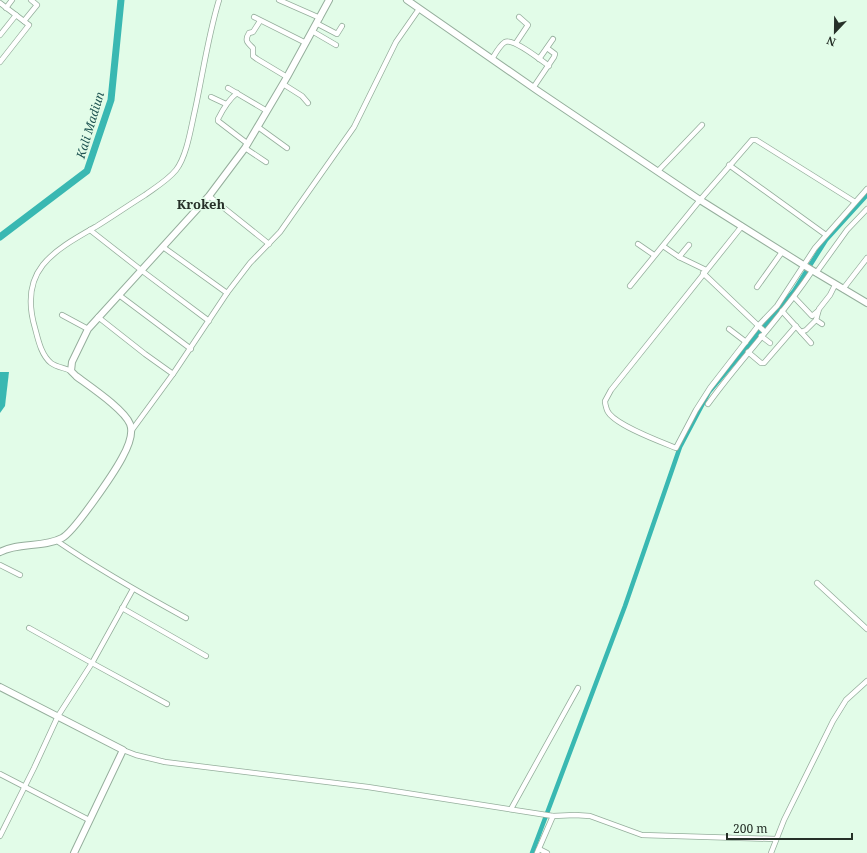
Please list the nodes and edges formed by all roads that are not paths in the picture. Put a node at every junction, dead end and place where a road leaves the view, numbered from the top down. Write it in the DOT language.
graph roads {
  1 [pos="12,0"];
  2 [pos="31,0"];
  3 [pos="219,0"];
  4 [pos="279,0"];
  5 [pos="329,0"];
  6 [pos="407,0"];
  7 [pos="1,5"];
  8 [pos="6,8"];
  9 [pos="419,9"];
  10 [pos="16,15"];
  11 [pos="254,17"];
  12 [pos="519,17"];
  13 [pos="260,20"];
  14 [pos="24,21"];
  15 [pos="318,21"];
  16 [pos="342,26"];
  17 [pos="312,31"];
  18 [pos="0,35"];
  19 [pos="553,39"];
  20 [pos="306,43"];
  21 [pos="516,44"];
  22 [pos="336,45"];
  23 [pos="547,48"];
  24 [pos="2,55"];
  25 [pos="492,59"];
  26 [pos="539,59"];
  27 [pos="0,62"];
  28 [pos="549,66"];
  29 [pos="287,77"];
  30 [pos="283,84"];
  31 [pos="228,88"];
  32 [pos="533,88"];
  33 [pos="238,93"];
  34 [pos="211,97"];
  35 [pos="308,103"];
  36 [pos="226,104"];
  37 [pos="267,111"];
  38 [pos="702,125"];
  39 [pos="258,127"];
  40 [pos="246,146"];
  41 [pos="287,148"];
  42 [pos="266,162"];
  43 [pos="729,165"];
  44 [pos="658,171"];
  45 [pos="867,188"];
  46 [pos="209,196"];
  47 [pos="700,200"];
  48 [pos="855,202"];
  49 [pos="867,209"];
  50 [pos="742,226"];
  51 [pos="90,230"];
  52 [pos="826,235"];
  53 [pos="269,244"];
  54 [pos="638,244"];
  55 [pos="689,245"];
  56 [pos="663,246"];
  57 [pos="162,247"];
  58 [pos="782,252"];
  59 [pos="654,255"];
  60 [pos="679,257"];
  61 [pos="867,258"];
  62 [pos="804,266"];
  63 [pos="141,270"];
  64 [pos="813,271"];
  65 [pos="704,272"];
  66 [pos="836,285"];
  67 [pos="630,286"];
  68 [pos="757,287"];
  69 [pos="843,289"];
  70 [pos="227,293"];
  71 [pos="119,295"];
  72 [pos="794,297"];
  73 [pos="867,303"];
  74 [pos="819,310"];
  75 [pos="782,311"];
  76 [pos="62,315"];
  77 [pos="98,317"];
  78 [pos="816,320"];
  79 [pos="209,321"];
  80 [pos="822,324"];
  81 [pos="758,326"];
  82 [pos="796,326"];
  83 [pos="88,329"];
  84 [pos="729,329"];
  85 [pos="765,332"];
  86 [pos="801,332"];
  87 [pos="761,336"];
  88 [pos="746,342"];
  89 [pos="770,343"];
  90 [pos="811,343"];
  91 [pos="191,349"];
  92 [pos="748,352"];
  93 [pos="71,370"];
  94 [pos="173,374"];
  95 [pos="708,404"];
  96 [pos="132,430"];
  97 [pos="56,541"];
  98 [pos="0,552"];
  99 [pos="0,565"];
  100 [pos="20,575"];
  101 [pos="817,583"];
  102 [pos="133,589"];
  103 [pos="122,608"];
  104 [pos="186,618"];
  105 [pos="29,628"];
  106 [pos="867,629"];
  107 [pos="206,656"];
  108 [pos="92,663"];
  109 [pos="867,681"];
  110 [pos="0,687"];
  111 [pos="578,688"];
  112 [pos="167,704"];
  113 [pos="58,716"];
  114 [pos="123,750"];
  115 [pos="0,774"];
  116 [pos="24,787"];
  117 [pos="511,809"];
  118 [pos="550,815"];
  119 [pos="89,820"];
  120 [pos="0,836"];
  121 [pos="776,839"];
  122 [pos="538,851"];
  123 [pos="74,853"];
  124 [pos="548,853"];
  125 [pos="771,853"];
  1 -- 8 [label="street"];
  2 -- 14 [label="street"];
  3 -- 51 [label="street"];
  4 -- 15 [label="street"];
  5 -- 15 [label="street"];
  6 -- 9 [label="street"];
  7 -- 8 [label="street"];
  8 -- 10 [label="street"];
  9 -- 25 [label="street"];
  9 -- 53 [label="street"];
  10 -- 14 [label="street"];
  10 -- 18 [label="street"];
  11 -- 13 [label="street"];
  12 -- 21 [label="street"];
  13 -- 20 [label="street"];
  13 -- 29 [label="street"];
  14 -- 24 [label="street"];
  15 -- 16 [label="street"];
  15 -- 17 [label="street"];
  17 -- 20 [label="street"];
  17 -- 22 [label="street"];
  19 -- 23 [label="street"];
  20 -- 29 [label="street"];
  21 -- 25 [label="street"];
  21 -- 26 [label="street"];
  23 -- 26 [label="street"];
  23 -- 28 [label="street"];
  24 -- 27 [label="street"];
  25 -- 32 [label="street"];
  26 -- 28 [label="street"];
  28 -- 32 [label="street"];
  29 -- 30 [label="street"];
  30 -- 35 [label="street"];
  30 -- 37 [label="street"];
  31 -- 33 [label="street"];
  32 -- 44 [label="street"];
  33 -- 36 [label="street"];
  33 -- 37 [label="street"];
  34 -- 36 [label="street"];
  36 -- 40 [label="street"];
  37 -- 39 [label="street"];
  38 -- 44 [label="street"];
  39 -- 40 [label="street"];
  39 -- 41 [label="street"];
  40 -- 42 [label="street"];
  40 -- 46 [label="street"];
  43 -- 47 [label="street"];
  43 -- 48 [label="street"];
  43 -- 52 [label="street"];
  44 -- 47 [label="street"];
  45 -- 48 [label="street"];
  46 -- 53 [label="street"];
  46 -- 57 [label="street"];
  47 -- 50 [label="street"];
  47 -- 56 [label="street"];
  48 -- 52 [label="street"];
  49 -- 64 [label="street"];
  50 -- 58 [label="street"];
  50 -- 65 [label="street"];
  51 -- 63 [label="street"];
  51 -- 93 [label="street"];
  52 -- 62 [label="street"];
  53 -- 70 [label="street"];
  54 -- 59 [label="street"];
  55 -- 60 [label="street"];
  56 -- 59 [label="street"];
  56 -- 60 [label="street"];
  57 -- 63 [label="street"];
  57 -- 70 [label="street"];
  58 -- 62 [label="street"];
  58 -- 68 [label="street"];
  59 -- 67 [label="street"];
  60 -- 65 [label="street"];
  61 -- 69 [label="street"];
  62 -- 64 [label="street"];
  62 -- 81 [label="street"];
  63 -- 71 [label="street"];
  63 -- 79 [label="street"];
  64 -- 66 [label="street"];
  64 -- 72 [label="street"];
  65 -- 81 [label="street"];
  65 -- 88 [label="street"];
  66 -- 69 [label="street"];
  66 -- 74 [label="street"];
  69 -- 73 [label="street"];
  70 -- 79 [label="street"];
  71 -- 77 [label="street"];
  71 -- 91 [label="street"];
  72 -- 74 [label="street"];
  72 -- 75 [label="street"];
  74 -- 78 [label="street"];
  75 -- 82 [label="street"];
  75 -- 85 [label="street"];
  76 -- 83 [label="street"];
  77 -- 83 [label="street"];
  77 -- 94 [label="street"];
  78 -- 80 [label="street"];
  78 -- 86 [label="street"];
  79 -- 91 [label="street"];
  81 -- 85 [label="street"];
  81 -- 88 [label="street"];
  82 -- 86 [label="street"];
  82 -- 92 [label="street"];
  83 -- 93 [label="street"];
  84 -- 88 [label="street"];
  85 -- 87 [label="street"];
  86 -- 90 [label="street"];
  87 -- 89 [label="street"];
  87 -- 92 [label="street"];
  91 -- 94 [label="street"];
  92 -- 95 [label="street"];
  93 -- 96 [label="street"];
  94 -- 96 [label="street"];
  96 -- 97 [label="street"];
  97 -- 98 [label="street"];
  97 -- 102 [label="street"];
  99 -- 100 [label="street"];
  101 -- 106 [label="street"];
  102 -- 103 [label="street"];
  102 -- 104 [label="street"];
  103 -- 107 [label="street"];
  103 -- 108 [label="street"];
  105 -- 108 [label="street"];
  108 -- 112 [label="street"];
  108 -- 113 [label="street"];
  109 -- 121 [label="street"];
  110 -- 113 [label="street"];
  111 -- 117 [label="street"];
  113 -- 114 [label="street"];
  113 -- 116 [label="street"];
  114 -- 117 [label="street"];
  114 -- 119 [label="street"];
  115 -- 116 [label="street"];
  116 -- 119 [label="street"];
  116 -- 120 [label="street"];
  117 -- 118 [label="street"];
  118 -- 121 [label="street"];
  118 -- 122 [label="street"];
  119 -- 123 [label="street"];
  121 -- 125 [label="street"];
  122 -- 124 [label="street"];
}
